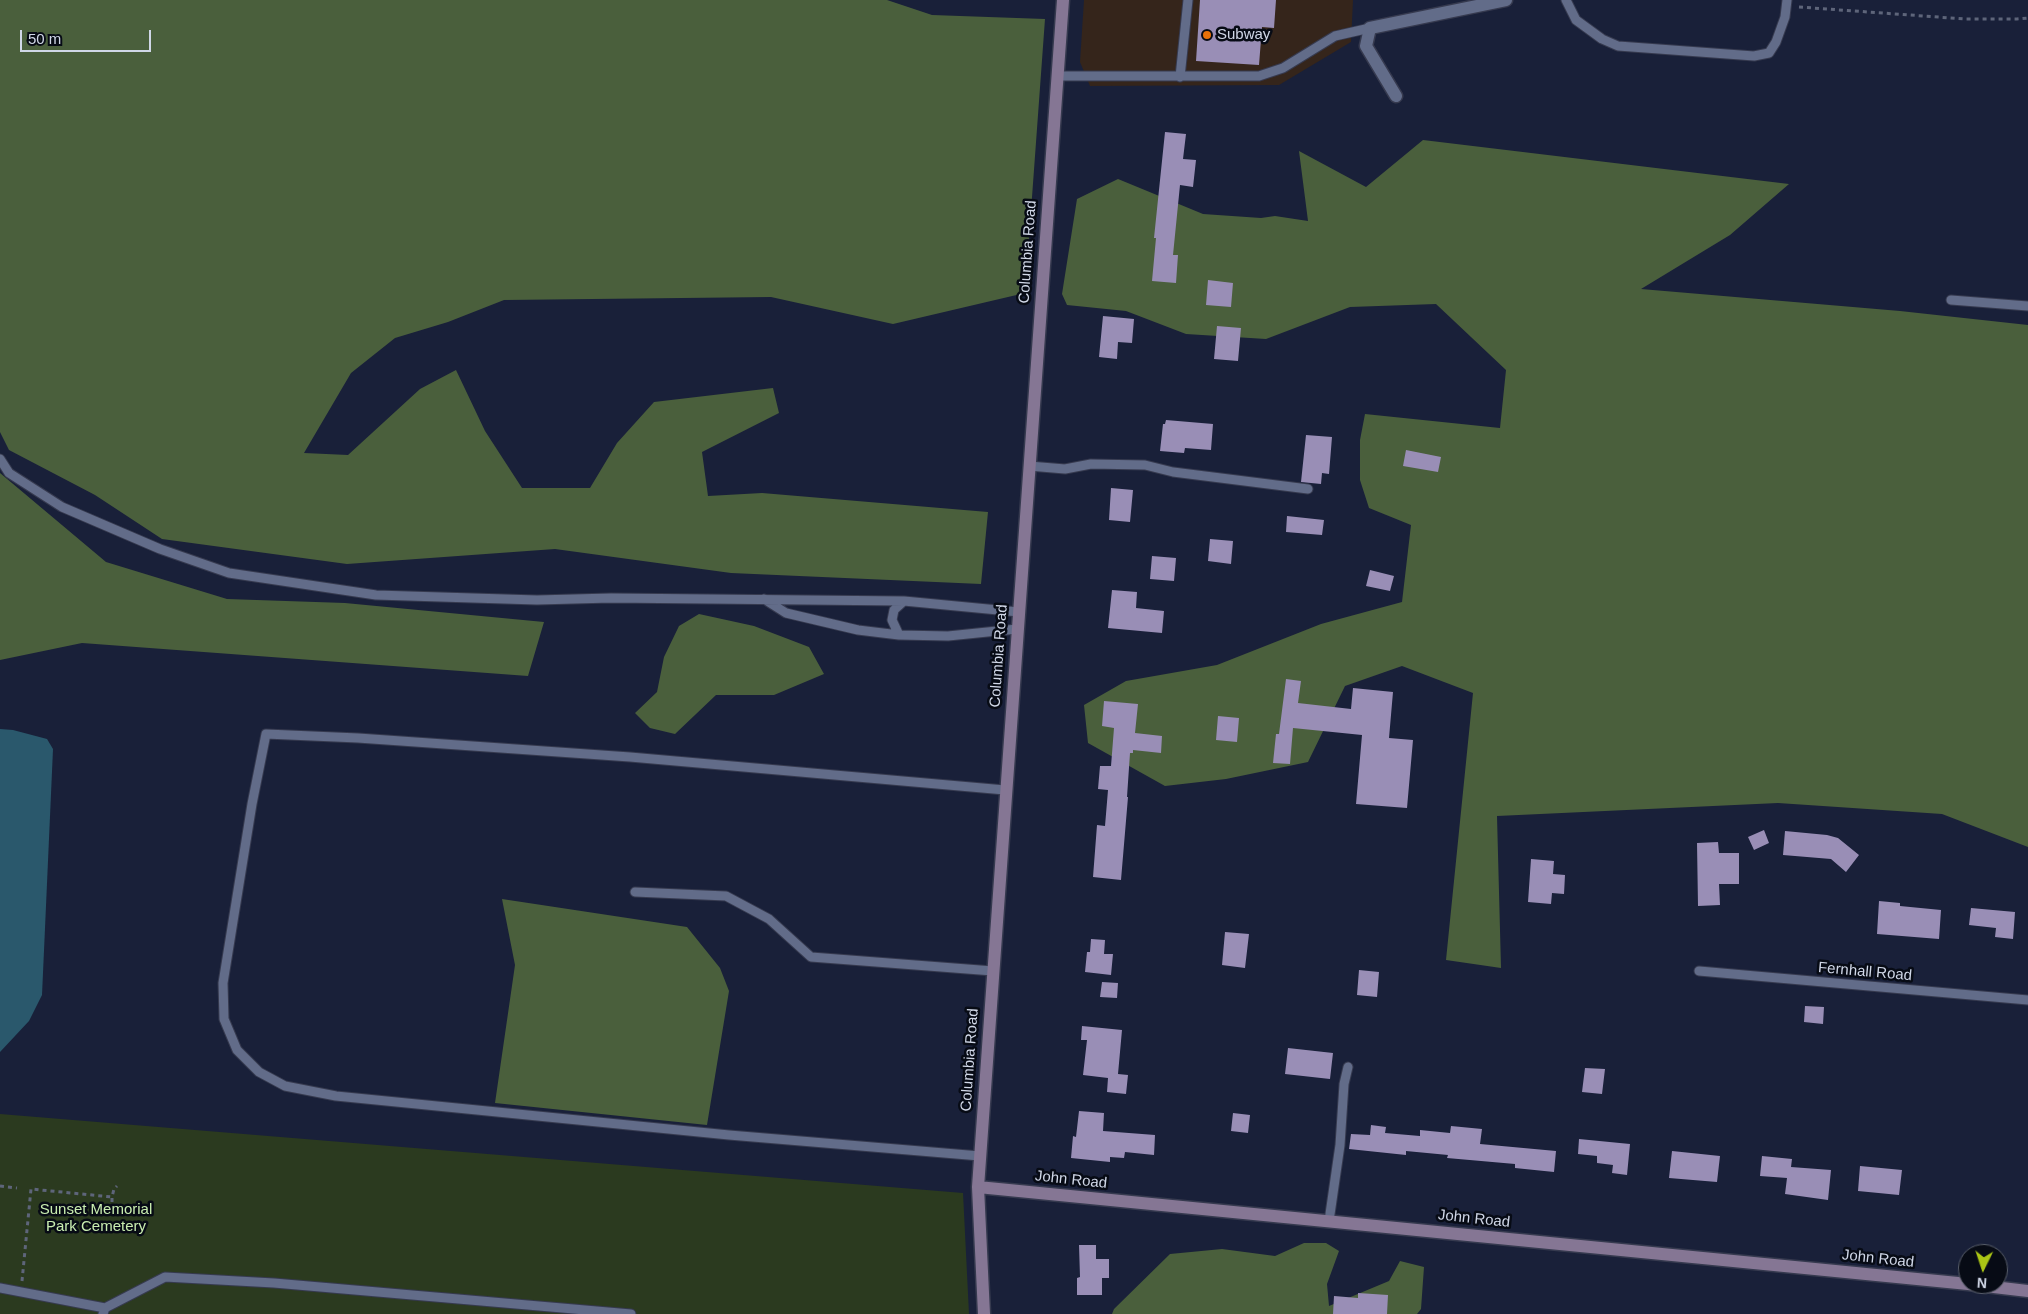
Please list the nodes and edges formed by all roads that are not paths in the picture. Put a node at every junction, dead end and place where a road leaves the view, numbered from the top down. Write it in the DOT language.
graph roads {
  1 [pos="1063,0"];
  2 [pos="1188,0"];
  3 [pos="1506,0"];
  4 [pos="1566,0"];
  5 [pos="1786,3"];
  6 [pos="1370,28"];
  7 [pos="1058,76"];
  8 [pos="1180,77"];
  9 [pos="1396,96"];
  10 [pos="1951,300"];
  11 [pos="2028,306"];
  12 [pos="0,459"];
  13 [pos="1029,466"];
  14 [pos="1308,489"];
  15 [pos="764,599"];
  16 [pos="904,601"];
  17 [pos="1019,612"];
  18 [pos="1017,629"];
  19 [pos="899,635"];
  20 [pos="1006,790"];
  21 [pos="634,892"];
  22 [pos="993,971"];
  23 [pos="1699,971"];
  24 [pos="2028,1000"];
  25 [pos="1348,1067"];
  26 [pos="980,1156"];
  27 [pos="978,1187"];
  28 [pos="1329,1221"];
  29 [pos="1958,1283"];
  30 [pos="0,1288"];
  31 [pos="2008,1289"];
  32 [pos="2028,1291"];
  33 [pos="104,1311"];
  34 [pos="631,1314"];
  35 [pos="984,1314"];
  1 -- 7 [label="main road, Columbia Road"];
  2 -- 8 [label="lane"];
  3 -- 6 [label="street"];
  4 -- 5 [label="lane"];
  6 -- 8 [label="lane"];
  6 -- 9 [label="street"];
  7 -- 8 [label="lane"];
  7 -- 13 [label="main road, Columbia Road"];
  10 -- 11 [label="lane"];
  12 -- 15 [label="lane"];
  13 -- 14 [label="lane"];
  13 -- 17 [label="main road, Columbia Road"];
  15 -- 16 [label="lane"];
  15 -- 19 [label="lane"];
  16 -- 17 [label="lane"];
  16 -- 19 [label="lane"];
  17 -- 18 [label="main road, Columbia Road"];
  18 -- 19 [label="lane"];
  18 -- 20 [label="main road, Columbia Road"];
  20 -- 22 [label="main road, Columbia Road"];
  20 -- 26 [label="lane"];
  21 -- 22 [label="lane"];
  22 -- 26 [label="main road, Columbia Road"];
  23 -- 24 [label="lane, Fernhall Road"];
  25 -- 28 [label="lane"];
  26 -- 27 [label="main road, Columbia Road"];
  27 -- 28 [label="main road, John Road"];
  27 -- 35 [label="main road, Columbia Road"];
  28 -- 29 [label="main road, John Road"];
  30 -- 33 [label="lane"];
  31 -- 32 [label="main road, John Road"];
  33 -- 34 [label="lane"];
}
